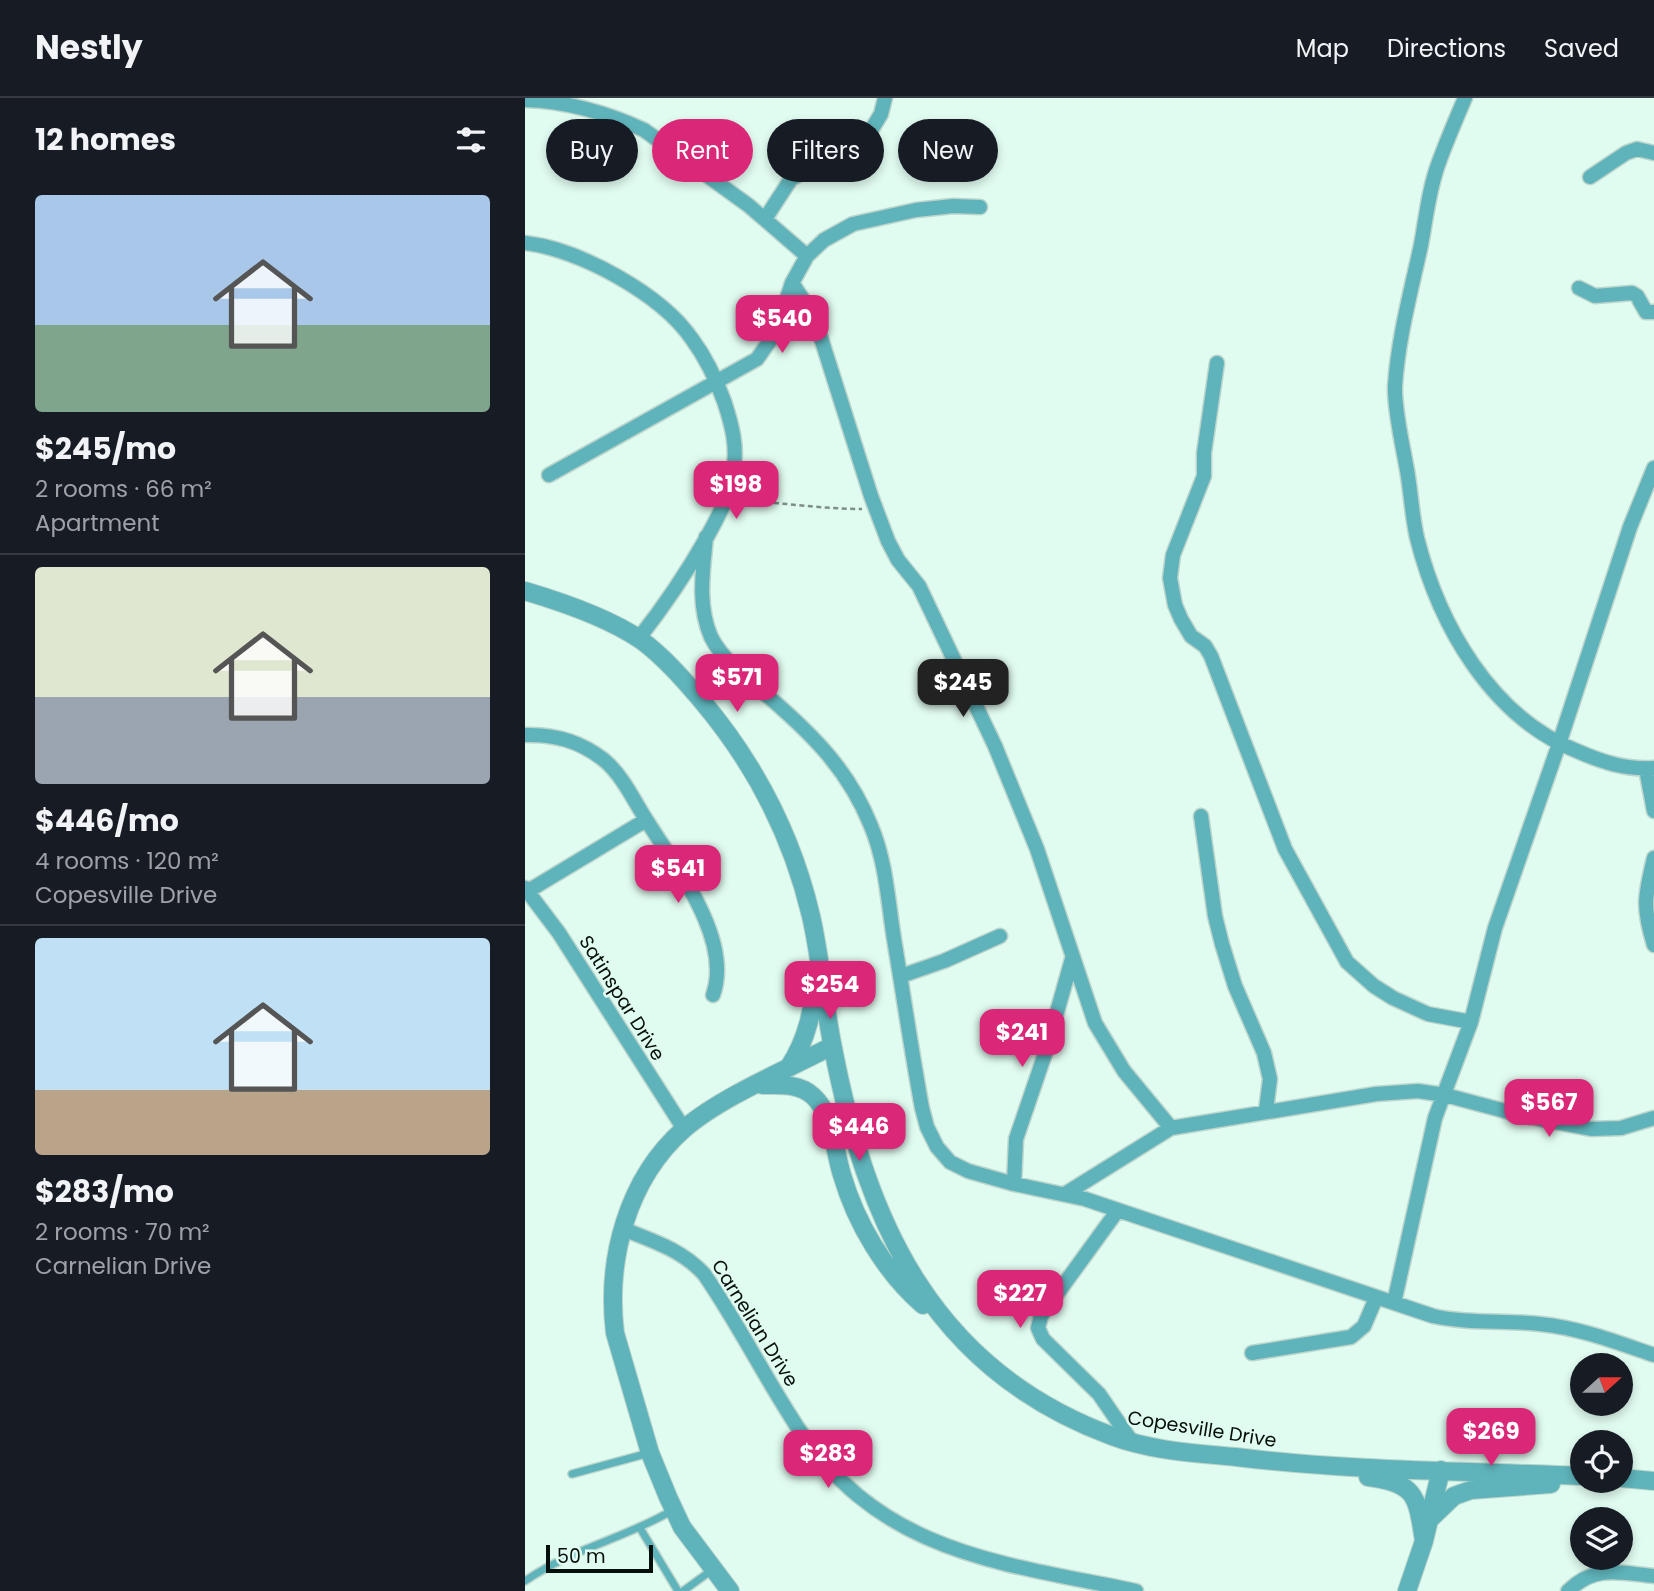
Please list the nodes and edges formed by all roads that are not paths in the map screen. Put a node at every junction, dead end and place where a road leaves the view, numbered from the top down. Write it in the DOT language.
graph roads {
  1 [pos="885,98"];
  2 [pos="1465,98"];
  3 [pos="525,100"];
  4 [pos="1654,153"];
  5 [pos="1590,177"];
  6 [pos="981,207"];
  7 [pos="765,219"];
  8 [pos="525,243"];
  9 [pos="807,256"];
  10 [pos="792,283"];
  11 [pos="1579,288"];
  12 [pos="1654,312"];
  13 [pos="1217,363"];
  14 [pos="716,380"];
  15 [pos="1654,468"];
  16 [pos="549,475"];
  17 [pos="706,537"];
  18 [pos="525,591"];
  19 [pos="639,638"];
  20 [pos="525,735"];
  21 [pos="1559,744"];
  22 [pos="1650,769"];
  23 [pos="1654,811"];
  24 [pos="1201,816"];
  25 [pos="646,820"];
  26 [pos="1654,858"];
  27 [pos="527,889"];
  28 [pos="1000,936"];
  29 [pos="1654,945"];
  30 [pos="818,954"];
  31 [pos="1072,959"];
  32 [pos="901,976"];
  33 [pos="713,995"];
  34 [pos="1471,1022"];
  35 [pos="832,1046"];
  36 [pos="788,1069"];
  37 [pos="757,1085"];
  38 [pos="1445,1095"];
  39 [pos="1266,1110"];
  40 [pos="1654,1118"];
  41 [pos="1171,1128"];
  42 [pos="684,1129"];
  43 [pos="1014,1184"];
  44 [pos="1065,1194"];
  45 [pos="1118,1210"];
  46 [pos="623,1229"];
  47 [pos="1375,1298"];
  48 [pos="1394,1303"];
  49 [pos="938,1313"];
  50 [pos="1252,1353"];
  51 [pos="1654,1355"];
  52 [pos="1132,1442"];
  53 [pos="650,1453"];
  54 [pos="1288,1464"];
  55 [pos="1441,1470"];
  56 [pos="572,1474"];
  57 [pos="1570,1476"];
  58 [pos="1570,1479"];
  59 [pos="1633,1479"];
  60 [pos="1654,1481"];
  61 [pos="674,1510"];
  62 [pos="1429,1520"];
  63 [pos="639,1528"];
  64 [pos="1424,1541"];
  65 [pos="713,1570"];
  66 [pos="1654,1576"];
  67 [pos="525,1580"];
  68 [pos="680,1591"];
  69 [pos="730,1591"];
  70 [pos="1136,1591"];
  71 [pos="1407,1591"];
  72 [pos="1568,1591"];
  1 -- 7 [label="street"];
  2 -- 21 [label="street"];
  3 -- 7 [label="street"];
  4 -- 5 [label="street"];
  6 -- 9 [label="street"];
  7 -- 9 [label="street"];
  8 -- 14 [label="street"];
  9 -- 10 [label="street"];
  10 -- 14 [label="street"];
  10 -- 31 [label="street"];
  11 -- 12 [label="street"];
  13 -- 34 [label="street"];
  14 -- 16 [label="street"];
  14 -- 17 [label="street"];
  15 -- 21 [label="street"];
  17 -- 19 [label="street"];
  17 -- 32 [label="street"];
  18 -- 19 [label="street, Copesville Drive"];
  19 -- 30 [label="street, Copesville Drive"];
  20 -- 25 [label="street"];
  21 -- 22 [label="street"];
  21 -- 34 [label="street"];
  22 -- 23 [label="street"];
  24 -- 39 [label="street"];
  25 -- 27 [label="street"];
  25 -- 33 [label="street"];
  26 -- 29 [label="street"];
  27 -- 42 [label="street, Satinspar Drive"];
  28 -- 32 [label="street"];
  30 -- 35 [label="street, Copesville Drive"];
  30 -- 36 [label="street"];
  31 -- 41 [label="street"];
  31 -- 43 [label="street"];
  32 -- 43 [label="street"];
  34 -- 38 [label="street"];
  35 -- 36 [label="street"];
  35 -- 49 [label="street, Copesville Drive"];
  36 -- 37 [label="street"];
  37 -- 42 [label="street"];
  37 -- 49 [label="street"];
  38 -- 39 [label="street"];
  38 -- 40 [label="street"];
  38 -- 48 [label="street"];
  39 -- 41 [label="street"];
  41 -- 44 [label="street"];
  42 -- 46 [label="street"];
  43 -- 44 [label="street"];
  44 -- 45 [label="street"];
  45 -- 47 [label="street"];
  45 -- 52 [label="street"];
  46 -- 53 [label="street"];
  46 -- 70 [label="street, Carnelian Drive"];
  47 -- 48 [label="street"];
  47 -- 50 [label="street"];
  48 -- 51 [label="street"];
  49 -- 52 [label="street, Copesville Drive"];
  52 -- 54 [label="street, Copesville Drive"];
  53 -- 56 [label="lane"];
  53 -- 61 [label="street"];
  54 -- 55 [label="street, Copesville Drive"];
  54 -- 64 [label="street"];
  55 -- 57 [label="street, Copesville Drive"];
  55 -- 62 [label="street"];
  58 -- 62 [label="street"];
  59 -- 60 [label="street"];
  61 -- 63 [label="lane"];
  61 -- 65 [label="street"];
  62 -- 64 [label="street"];
  63 -- 67 [label="lane"];
  63 -- 68 [label="lane"];
  64 -- 71 [label="street"];
  65 -- 68 [label="lane"];
  65 -- 69 [label="street"];
  66 -- 72 [label="street"];
}
